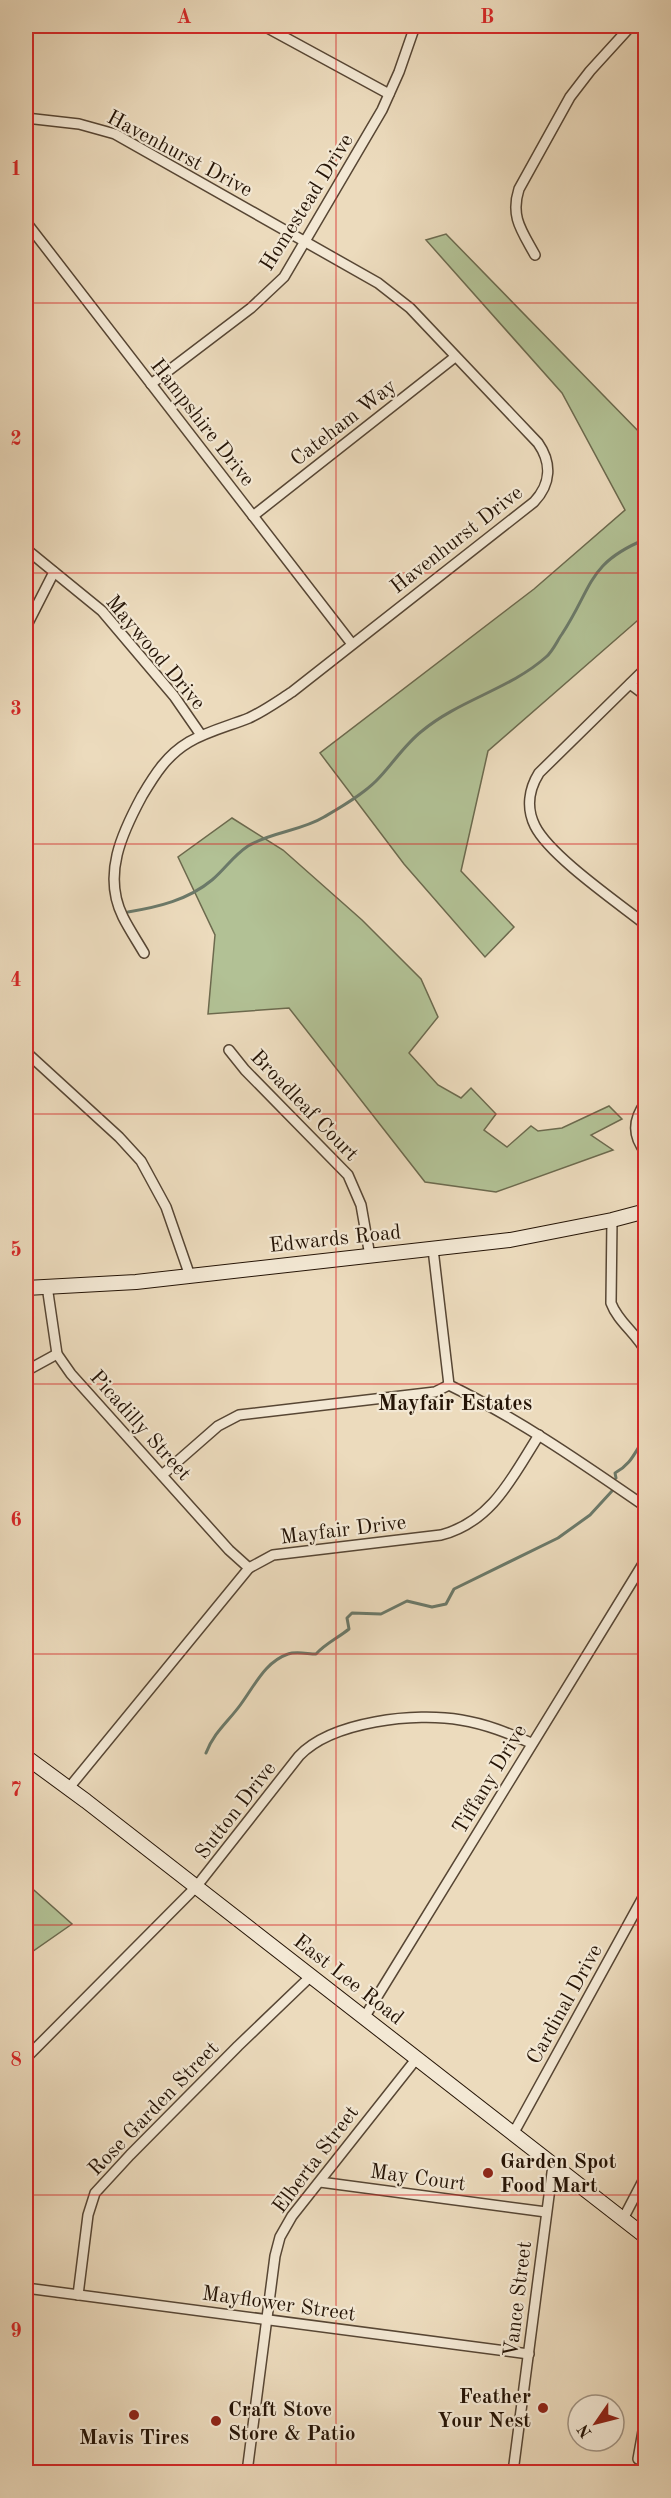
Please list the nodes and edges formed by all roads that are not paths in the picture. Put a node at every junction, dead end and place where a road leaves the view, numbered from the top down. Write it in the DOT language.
graph roads {
  1 [pos="264,26"];
  2 [pos="415,26"];
  3 [pos="631,26"];
  4 [pos="389,94"];
  5 [pos="30,119"];
  6 [pos="26,127"];
  7 [pos="26,222"];
  8 [pos="305,242"];
  9 [pos="535,255"];
  10 [pos="455,357"];
  11 [pos="151,384"];
  12 [pos="253,516"];
  13 [pos="26,549"];
  14 [pos="54,572"];
  15 [pos="26,627"];
  16 [pos="352,644"];
  17 [pos="645,668"];
  18 [pos="630,684"];
  19 [pos="645,696"];
  20 [pos="201,735"];
  21 [pos="645,925"];
  22 [pos="144,953"];
  23 [pos="229,1050"];
  24 [pos="26,1052"];
  25 [pos="645,1102"];
  26 [pos="645,1153"];
  27 [pos="645,1211"];
  28 [pos="612,1220"];
  29 [pos="433,1249"];
  30 [pos="370,1256"];
  31 [pos="190,1276"];
  32 [pos="47,1287"];
  33 [pos="26,1288"];
  34 [pos="645,1352"];
  35 [pos="57,1354"];
  36 [pos="26,1371"];
  37 [pos="449,1385"];
  38 [pos="539,1435"];
  39 [pos="162,1475"];
  40 [pos="645,1507"];
  41 [pos="645,1559"];
  42 [pos="249,1568"];
  43 [pos="531,1743"];
  44 [pos="26,1757"];
  45 [pos="68,1789"];
  46 [pos="196,1887"];
  47 [pos="645,1892"];
  48 [pos="311,1976"];
  49 [pos="364,2018"];
  50 [pos="26,2058"];
  51 [pos="417,2058"];
  52 [pos="513,2134"];
  53 [pos="553,2165"];
  54 [pos="645,2175"];
  55 [pos="320,2182"];
  56 [pos="546,2212"];
  57 [pos="623,2219"];
  58 [pos="645,2237"];
  59 [pos="26,2288"];
  60 [pos="78,2295"];
  61 [pos="267,2320"];
  62 [pos="529,2354"];
  63 [pos="645,2414"];
  64 [pos="639,2459"];
  65 [pos="247,2472"];
  66 [pos="513,2472"];
  1 -- 4 [label="street"];
  2 -- 4 [label="street, Homestead Drive"];
  3 -- 9 [label="street"];
  4 -- 8 [label="street, Homestead Drive"];
  5 -- 6 [label="street, Havenhurst Drive"];
  5 -- 8 [label="street, Havenhurst Drive"];
  7 -- 11 [label="street, Hampshire Drive"];
  8 -- 10 [label="street, Havenhurst Drive"];
  8 -- 11 [label="street, Homestead Drive"];
  10 -- 12 [label="street, Cateham Way"];
  10 -- 16 [label="street, Havenhurst Drive"];
  11 -- 12 [label="street, Hampshire Drive"];
  12 -- 16 [label="street, Hampshire Drive"];
  13 -- 14 [label="street, Maywood Drive"];
  14 -- 15 [label="street"];
  14 -- 20 [label="street, Maywood Drive"];
  16 -- 20 [label="street, Havenhurst Drive"];
  17 -- 18 [label="street"];
  18 -- 19 [label="street"];
  18 -- 21 [label="street"];
  20 -- 22 [label="street, Havenhurst Drive"];
  23 -- 30 [label="street, Broadleaf Court"];
  24 -- 31 [label="street"];
  25 -- 26 [label="street"];
  27 -- 28 [label="street, Edwards Road"];
  28 -- 29 [label="street, Edwards Road"];
  28 -- 34 [label="street"];
  29 -- 30 [label="street, Edwards Road"];
  29 -- 37 [label="street"];
  30 -- 31 [label="street, Edwards Road"];
  31 -- 32 [label="street, Edwards Road"];
  32 -- 33 [label="street, Edwards Road"];
  32 -- 35 [label="street, Picadilly Street"];
  35 -- 36 [label="street"];
  35 -- 39 [label="street, Picadilly Street"];
  37 -- 38 [label="street"];
  37 -- 39 [label="street"];
  38 -- 40 [label="street"];
  38 -- 42 [label="street, Mayfair Drive"];
  39 -- 42 [label="street, Picadilly Street"];
  41 -- 43 [label="street, Tiffany Drive"];
  42 -- 45 [label="street, Mayfair Drive"];
  43 -- 46 [label="street, Sutton Drive"];
  43 -- 49 [label="street, Tiffany Drive"];
  44 -- 45 [label="street, East Lee Road"];
  45 -- 46 [label="street, East Lee Road"];
  46 -- 48 [label="street, East Lee Road"];
  46 -- 50 [label="street, Sutton Drive"];
  47 -- 52 [label="street, Cardinal Drive"];
  48 -- 49 [label="street, East Lee Road"];
  48 -- 60 [label="street, Rose Garden Street"];
  49 -- 51 [label="street, East Lee Road"];
  51 -- 52 [label="street, East Lee Road"];
  51 -- 55 [label="street, Elberta Street"];
  52 -- 53 [label="street, East Lee Road"];
  53 -- 56 [label="street, Vance Street"];
  53 -- 57 [label="street, East Lee Road"];
  54 -- 57 [label="street"];
  55 -- 56 [label="street, May Court"];
  55 -- 61 [label="street, Elberta Street"];
  56 -- 62 [label="street, Vance Street"];
  57 -- 58 [label="street, East Lee Road"];
  59 -- 60 [label="street, Mayflower Street"];
  60 -- 61 [label="street, Mayflower Street"];
  61 -- 62 [label="street, Mayflower Street"];
  61 -- 65 [label="street, Elberta Street"];
  62 -- 66 [label="street, Vance Street"];
  63 -- 64 [label="street"];
}
